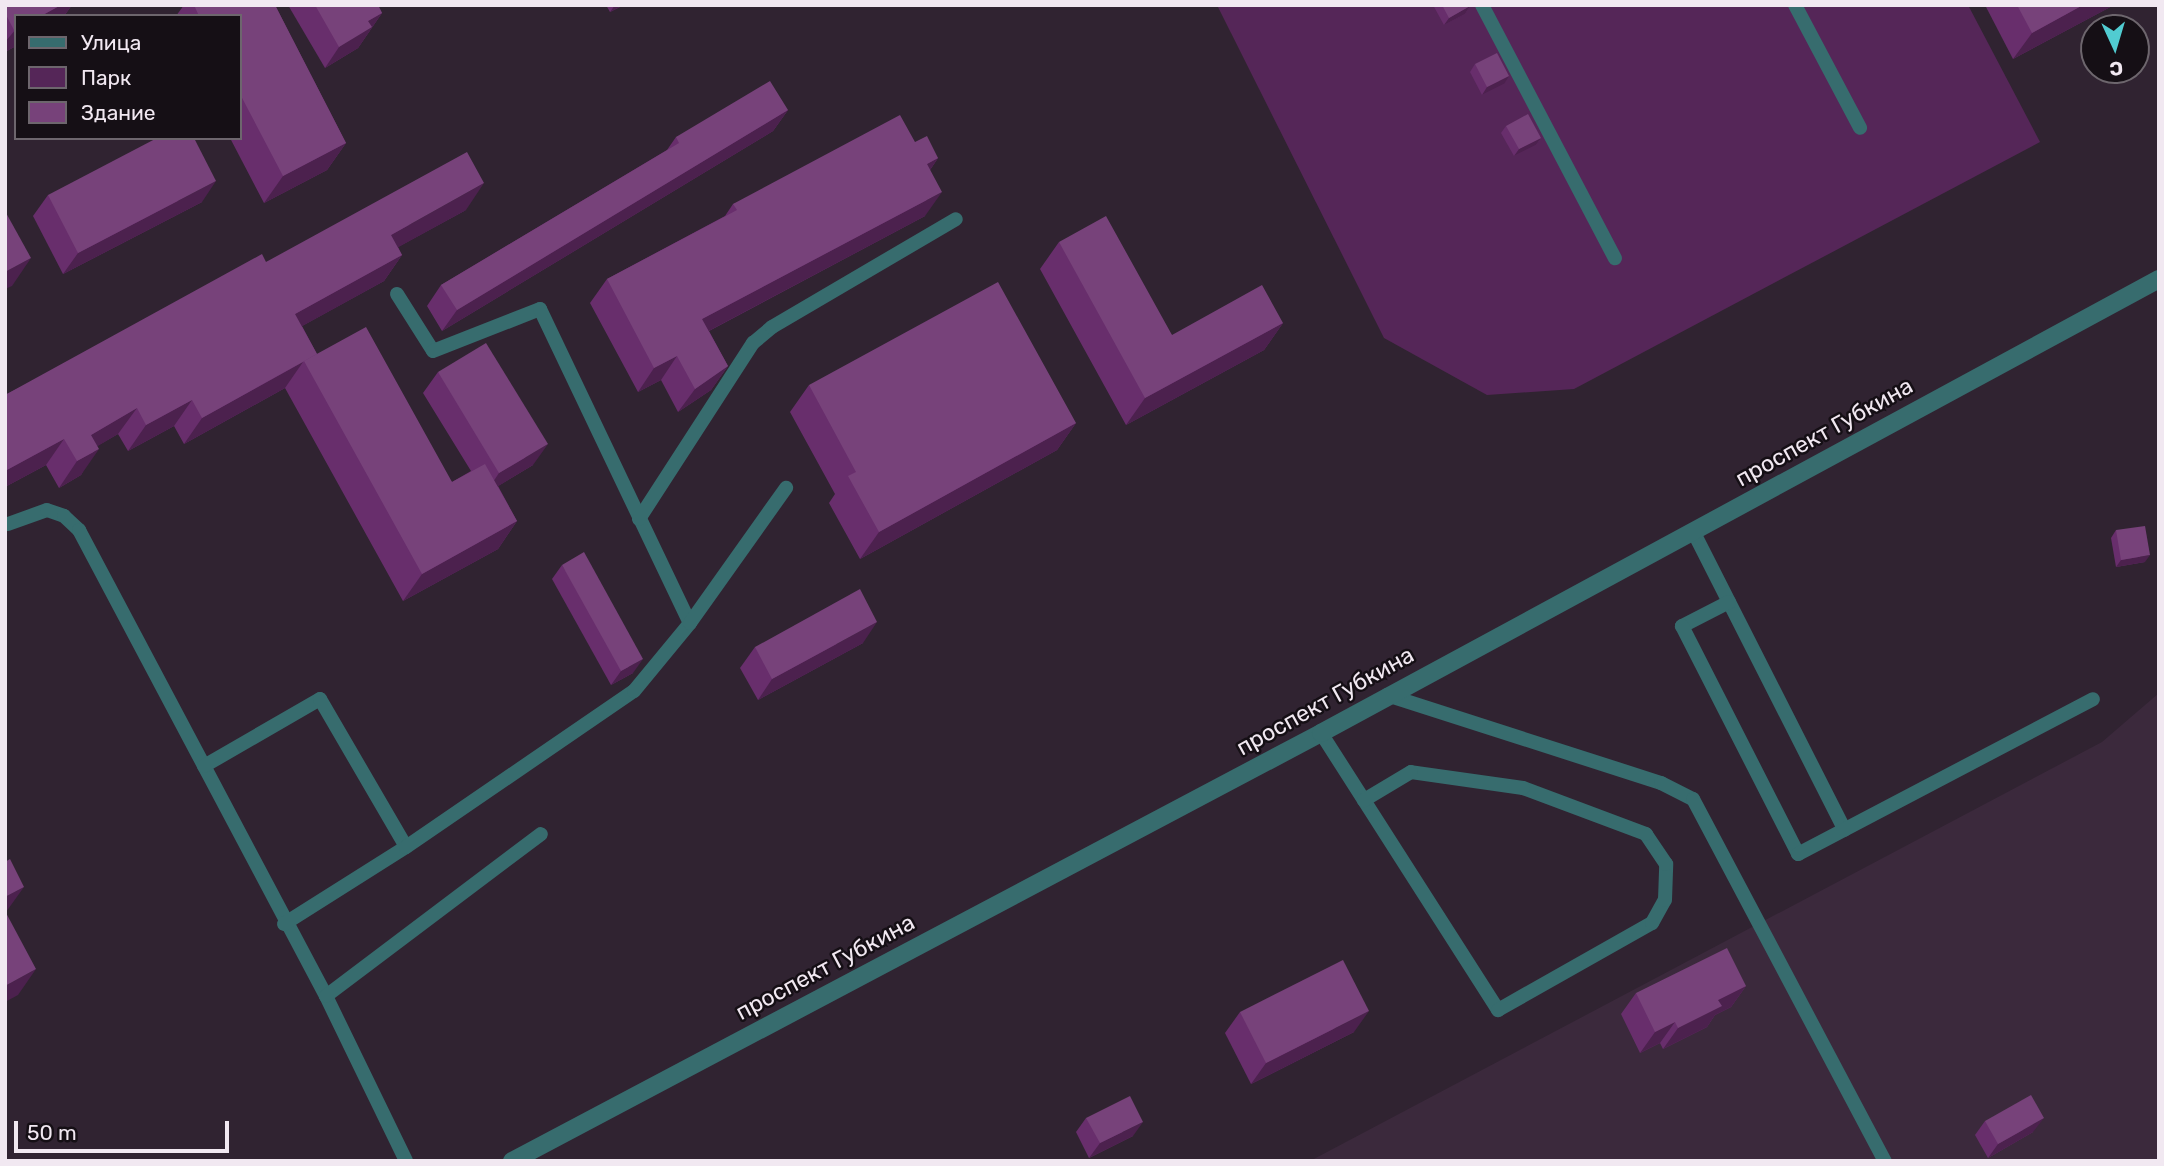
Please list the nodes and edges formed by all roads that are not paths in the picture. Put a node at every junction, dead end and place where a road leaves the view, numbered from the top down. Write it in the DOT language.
graph roads {
  1 [pos="1482,5"];
  2 [pos="1795,5"];
  3 [pos="1860,128"];
  4 [pos="956,219"];
  5 [pos="1615,258"];
  6 [pos="2159,279"];
  7 [pos="397,294"];
  8 [pos="786,488"];
  9 [pos="639,519"];
  10 [pos="8,524"];
  11 [pos="1693,531"];
  12 [pos="1729,602"];
  13 [pos="690,623"];
  14 [pos="1387,695"];
  15 [pos="2093,699"];
  16 [pos="1321,733"];
  17 [pos="204,766"];
  18 [pos="1364,800"];
  19 [pos="1845,830"];
  20 [pos="541,834"];
  21 [pos="406,847"];
  22 [pos="284,924"];
  23 [pos="326,996"];
  24 [pos="407,1161"];
  25 [pos="512,1161"];
  26 [pos="1885,1161"];
  1 -- 5 [label="lane"];
  2 -- 3 [label="lane"];
  4 -- 9 [label="lane"];
  6 -- 11 [label="street, проспект Губкина"];
  7 -- 9 [label="lane"];
  8 -- 13 [label="lane"];
  9 -- 13 [label="lane"];
  10 -- 17 [label="lane"];
  11 -- 12 [label="lane"];
  11 -- 14 [label="street, проспект Губкина"];
  12 -- 19 [label="lane"];
  12 -- 19 [label="lane"];
  13 -- 21 [label="lane"];
  14 -- 16 [label="street, проспект Губкина"];
  14 -- 26 [label="lane"];
  15 -- 19 [label="lane"];
  16 -- 18 [label="lane"];
  16 -- 25 [label="street, проспект Губкина"];
  17 -- 21 [label="lane"];
  17 -- 22 [label="lane"];
  18 -- 18 [label="lane"];
  20 -- 23 [label="lane"];
  21 -- 22 [label="lane"];
  22 -- 23 [label="lane"];
  23 -- 24 [label="lane"];
}
